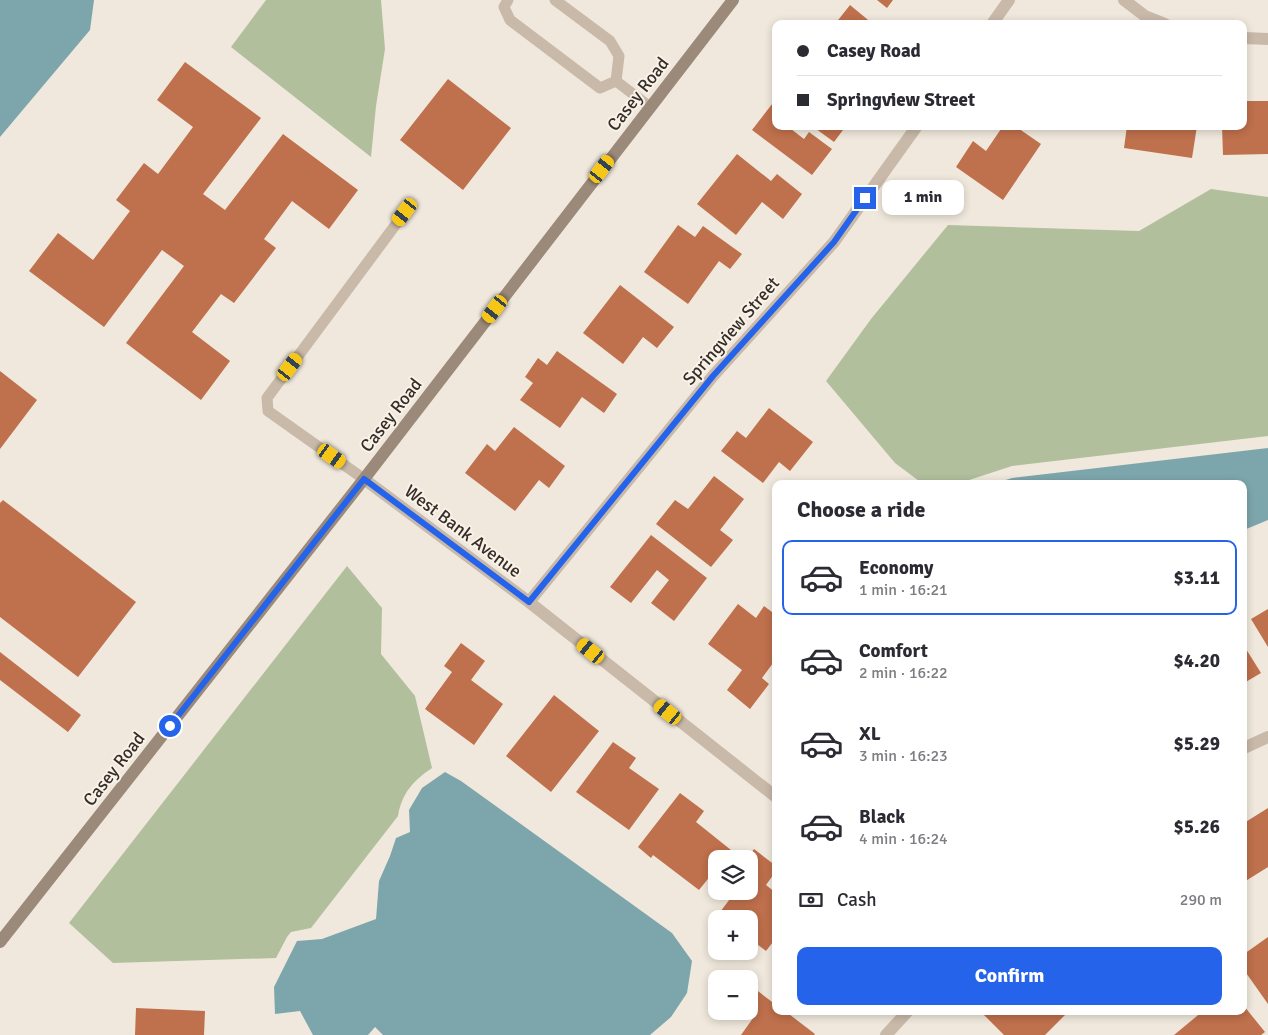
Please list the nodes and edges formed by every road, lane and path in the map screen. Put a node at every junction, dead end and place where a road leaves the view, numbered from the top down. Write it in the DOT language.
graph roads {
  1 [pos="508,0"];
  2 [pos="555,0"];
  3 [pos="732,0"];
  4 [pos="1009,0"];
  5 [pos="1124,0"];
  6 [pos="995,20"];
  7 [pos="1155,20"];
  8 [pos="1247,38"];
  9 [pos="1268,39"];
  10 [pos="616,80"];
  11 [pos="650,107"];
  12 [pos="914,130"];
  13 [pos="405,212"];
  14 [pos="364,479"];
  15 [pos="529,602"];
  16 [pos="1268,737"];
  17 [pos="1247,747"];
  18 [pos="772,794"];
  19 [pos="0,942"];
  20 [pos="904,1015"];
  21 [pos="886,1035"];
  1 -- 10 [label="lane"];
  2 -- 10 [label="lane"];
  3 -- 11 [label="street, Casey Road"];
  4 -- 6 [label="street"];
  5 -- 7 [label="street"];
  8 -- 9 [label="street"];
  10 -- 11 [label="lane"];
  11 -- 14 [label="street, Casey Road"];
  12 -- 15 [label="street, Springview Street"];
  13 -- 14 [label="lane"];
  14 -- 15 [label="street, West Bank Avenue"];
  14 -- 19 [label="street, Casey Road"];
  15 -- 18 [label="street, West Bank Avenue"];
  16 -- 17 [label="street"];
  20 -- 21 [label="street"];
}
